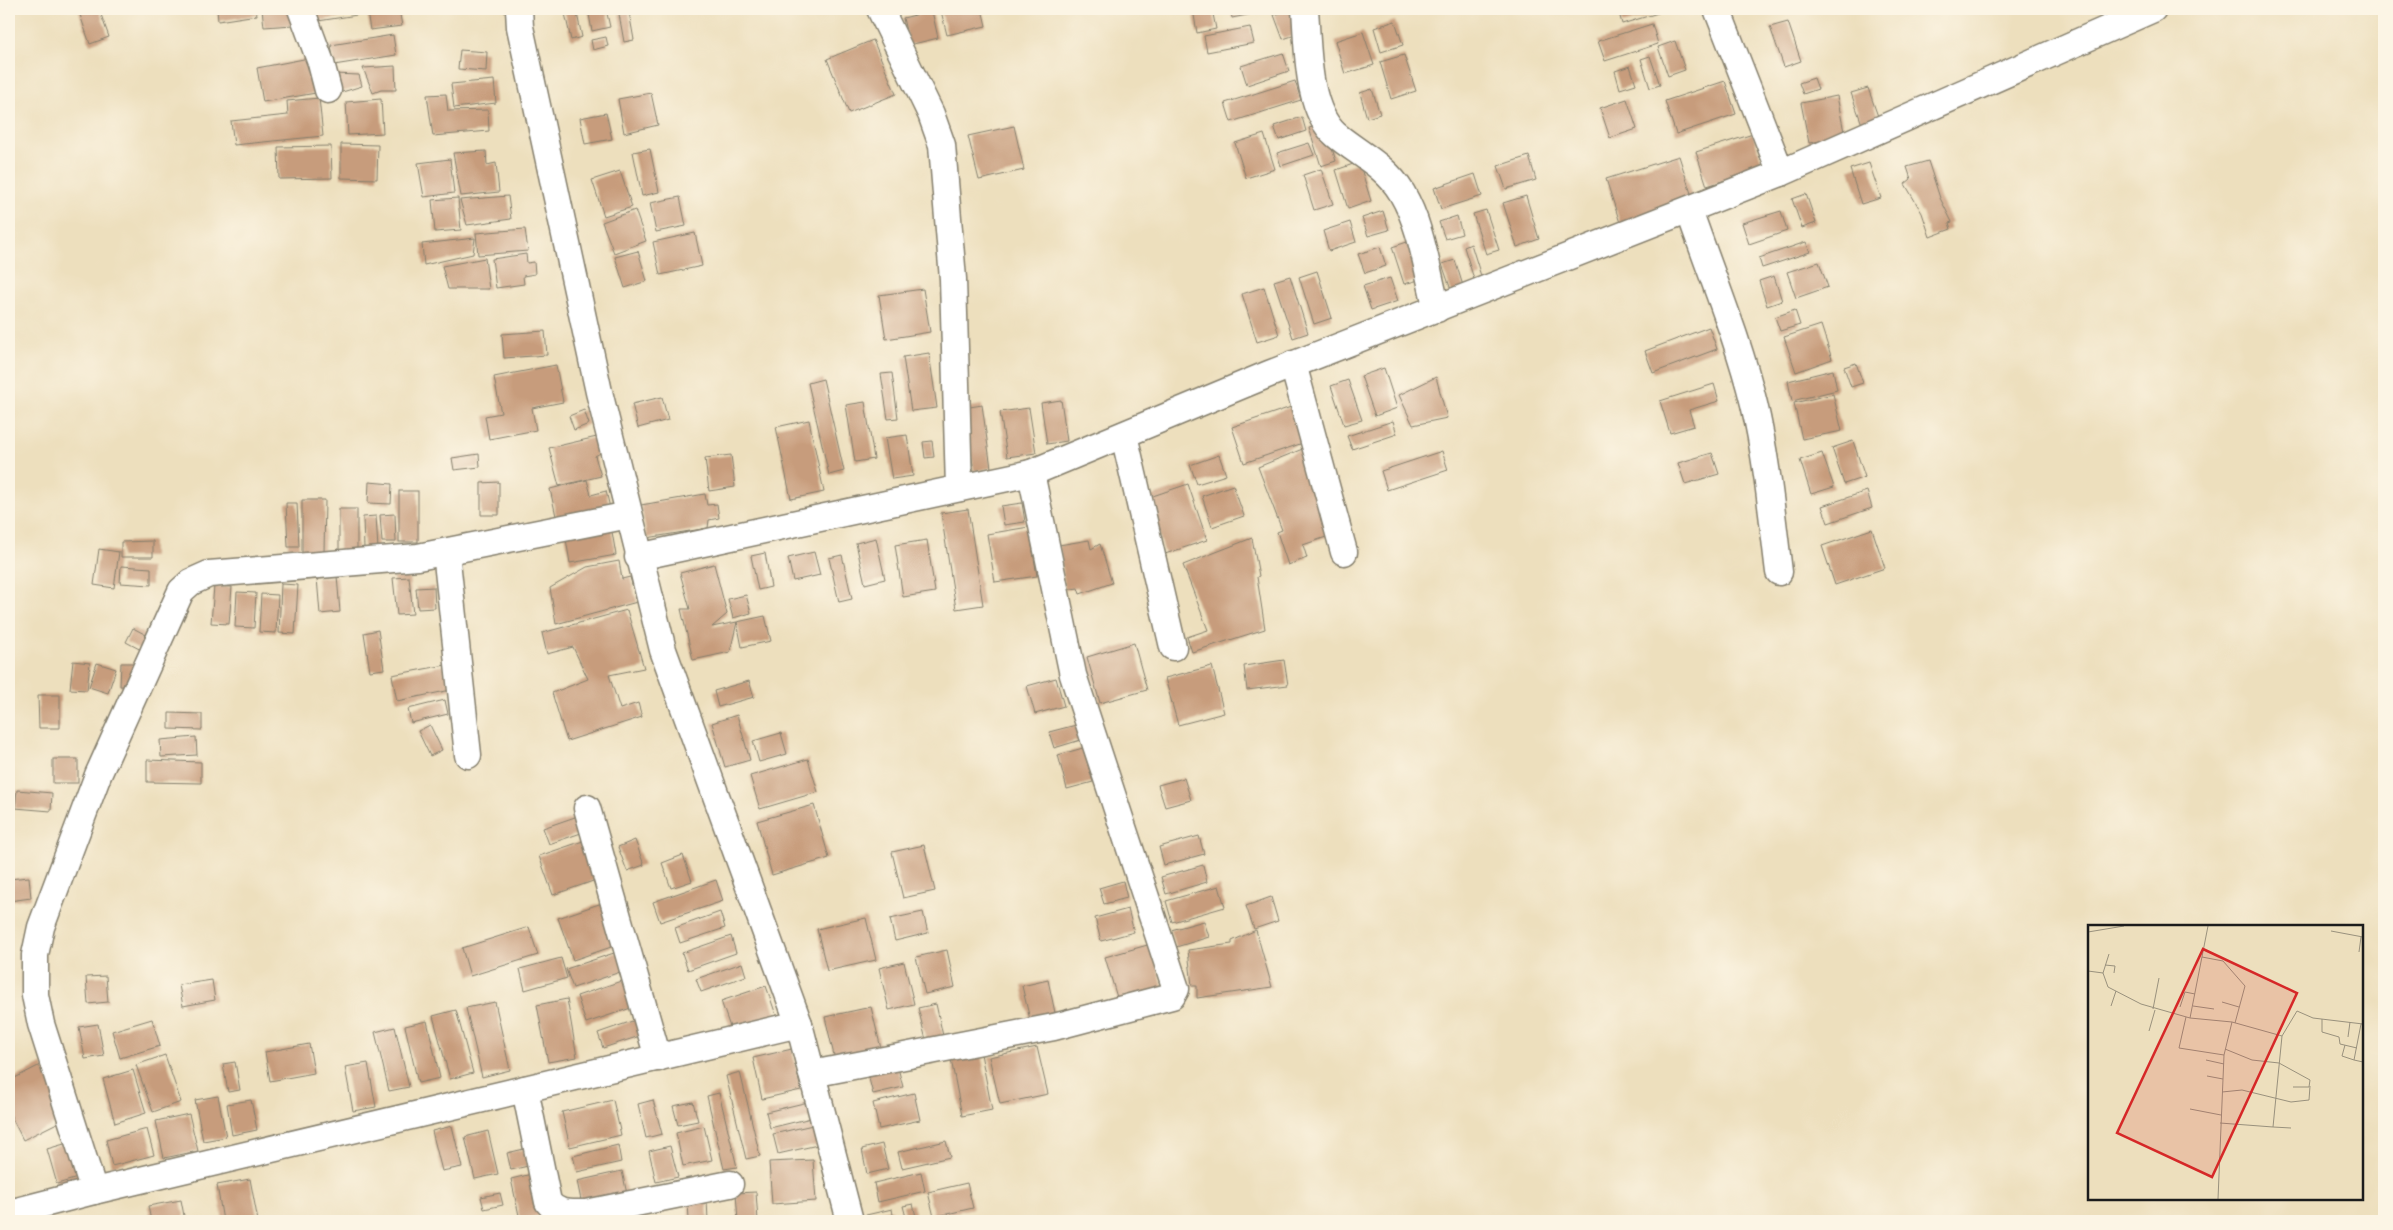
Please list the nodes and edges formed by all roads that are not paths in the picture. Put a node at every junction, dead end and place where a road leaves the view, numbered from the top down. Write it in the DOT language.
graph roads {
  1 [pos="301,9"];
  2 [pos="519,9"];
  3 [pos="880,9"];
  4 [pos="1305,9"];
  5 [pos="1717,9"];
  6 [pos="2153,9"];
  7 [pos="328,90"];
  8 [pos="1781,173"];
  9 [pos="1689,210"];
  10 [pos="1437,309"];
  11 [pos="1293,364"];
  12 [pos="1124,436"];
  13 [pos="1031,473"];
  14 [pos="959,488"];
  15 [pos="629,515"];
  16 [pos="446,552"];
  17 [pos="1344,552"];
  18 [pos="638,557"];
  19 [pos="1779,572"];
  20 [pos="1173,646"];
  21 [pos="468,755"];
  22 [pos="587,808"];
  23 [pos="799,1024"];
  24 [pos="658,1058"];
  25 [pos="812,1074"];
  26 [pos="525,1089"];
  27 [pos="730,1184"];
  28 [pos="94,1191"];
  29 [pos="9,1213"];
  30 [pos="850,1221"];
  1 -- 7 [label="street"];
  2 -- 15 [label="street"];
  3 -- 14 [label="street"];
  4 -- 10 [label="street"];
  5 -- 8 [label="street"];
  6 -- 8 [label="street"];
  8 -- 9 [label="street"];
  9 -- 10 [label="street"];
  9 -- 19 [label="street"];
  10 -- 11 [label="street"];
  11 -- 12 [label="street"];
  11 -- 17 [label="street"];
  12 -- 13 [label="street"];
  12 -- 20 [label="street"];
  13 -- 14 [label="street"];
  13 -- 25 [label="street"];
  14 -- 18 [label="street"];
  15 -- 16 [label="street"];
  15 -- 18 [label="street"];
  16 -- 21 [label="street"];
  16 -- 28 [label="street"];
  18 -- 23 [label="street"];
  22 -- 24 [label="street"];
  23 -- 24 [label="street"];
  23 -- 25 [label="street"];
  24 -- 26 [label="street"];
  25 -- 30 [label="street"];
  26 -- 27 [label="street"];
  26 -- 28 [label="street"];
  28 -- 29 [label="street"];
}
